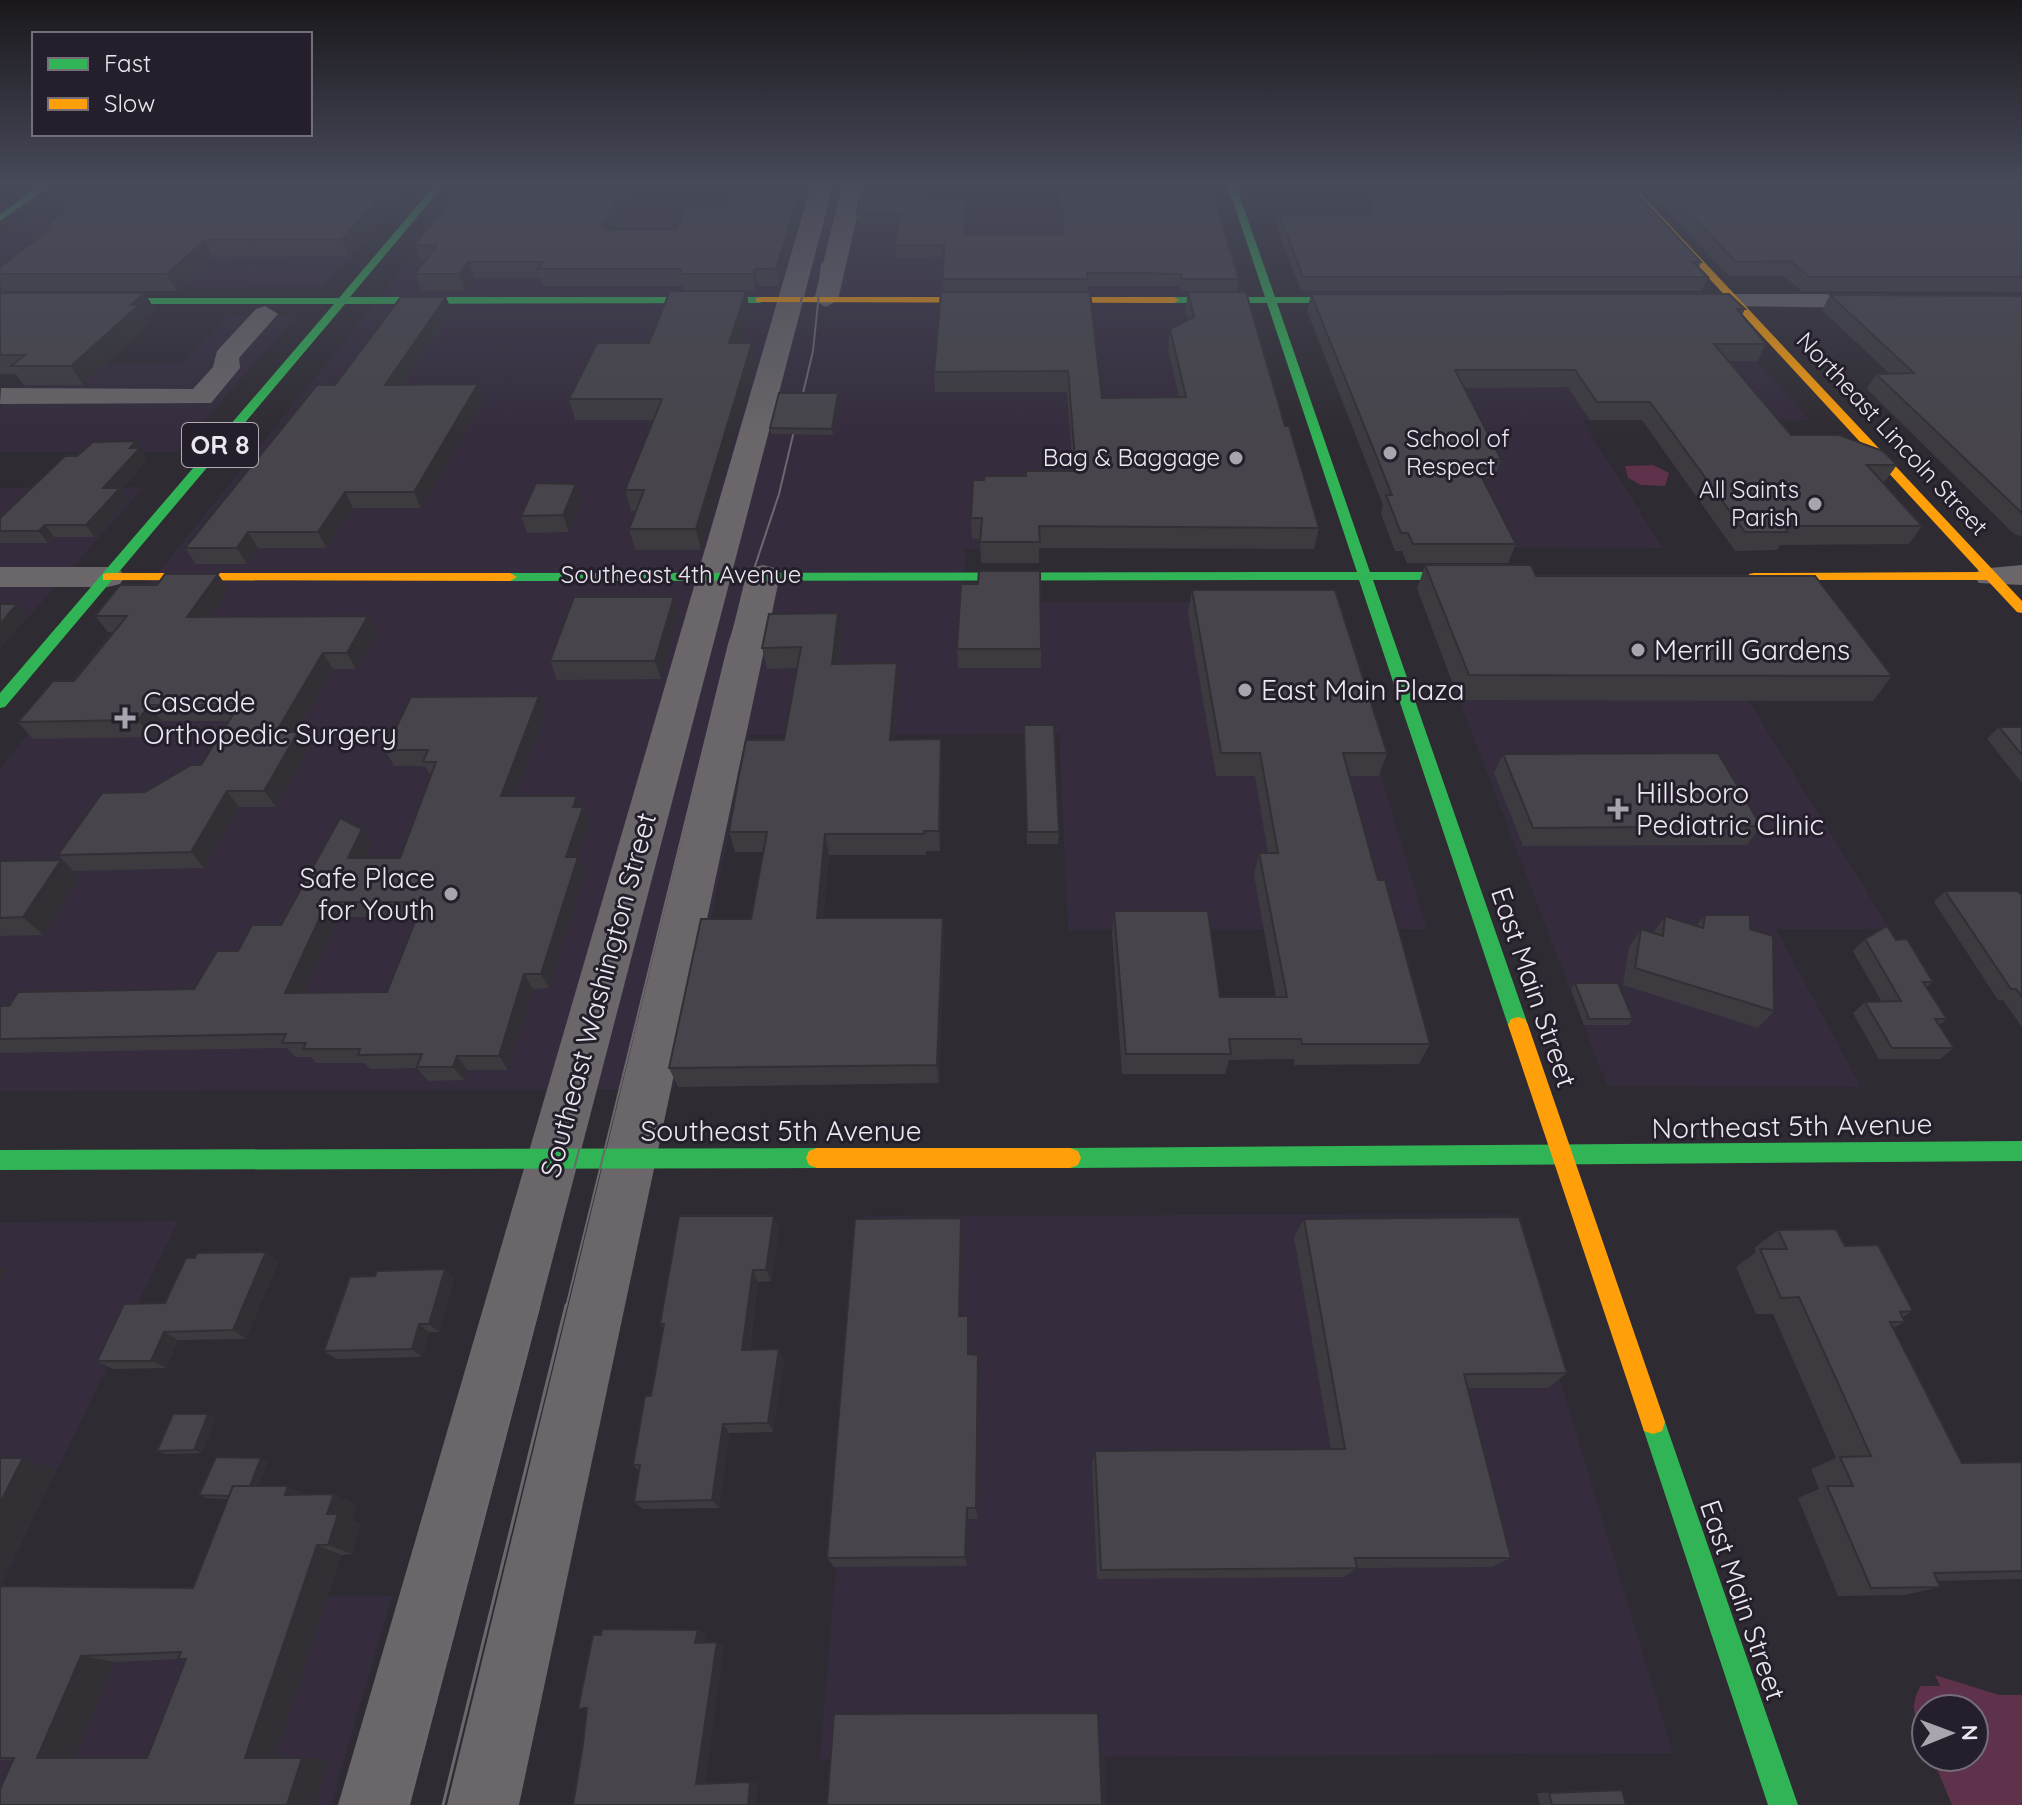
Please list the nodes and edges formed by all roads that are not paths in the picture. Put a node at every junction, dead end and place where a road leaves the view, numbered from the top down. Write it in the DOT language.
graph roads {
  1 [pos="367,270"];
  2 [pos="798,270"];
  3 [pos="833,270"];
  4 [pos="1260,270"];
  5 [pos="1707,270"];
  6 [pos="1270,299"];
  7 [pos="342,300"];
  8 [pos="790,300"];
  9 [pos="826,300"];
  10 [pos="1386,300"];
  11 [pos="0,301"];
  12 [pos="1706,301"];
  13 [pos="1736,301"];
  14 [pos="1915,301"];
  15 [pos="265,314"];
  16 [pos="1,396"];
  17 [pos="1363,574"];
  18 [pos="738,575"];
  19 [pos="2006,576"];
  20 [pos="0,577"];
  21 [pos="108,577"];
  22 [pos="1501,577"];
  23 [pos="1728,577"];
  24 [pos="2022,609"];
  25 [pos="0,703"];
  26 [pos="2022,1151"];
  27 [pos="1562,1157"];
  28 [pos="552,1159"];
  29 [pos="632,1159"];
  30 [pos="0,1160"];
  31 [pos="374,1805"];
  32 [pos="483,1805"];
  33 [pos="1783,1805"];
  1 -- 7 [label="main road, OR 8"];
  2 -- 8 [label="street, Southeast Washington Street"];
  3 -- 9 [label="street"];
  4 -- 6 [label="main road, East Main Street"];
  5 -- 13 [label="main road, Northeast Lincoln Street"];
  6 -- 9 [label="main road"];
  6 -- 10 [label="main road"];
  6 -- 17 [label="main road, East Main Street"];
  7 -- 8 [label="main road"];
  7 -- 11 [label="main road"];
  7 -- 21 [label="main road, OR 8"];
  8 -- 9 [label="main road"];
  8 -- 18 [label="street, Southeast Washington Street"];
  12 -- 13 [label="main road"];
  13 -- 14 [label="street"];
  13 -- 19 [label="main road, Northeast Lincoln Street"];
  15 -- 16 [label="street"];
  17 -- 18 [label="main road, Southeast 4th Avenue"];
  17 -- 22 [label="main road, Southeast 4th Avenue"];
  17 -- 27 [label="main road, East Main Street"];
  18 -- 21 [label="main road, Southeast 4th Avenue"];
  18 -- 28 [label="street, Southeast Washington Street"];
  18 -- 29 [label="street, Southeast Washington Street"];
  19 -- 23 [label="main road"];
  19 -- 24 [label="main road, Northeast Lincoln Street"];
  20 -- 21 [label="street, Southeast 4th Avenue"];
  21 -- 25 [label="main road, OR 8"];
  26 -- 27 [label="main road, Northeast 5th Avenue"];
  27 -- 29 [label="main road, Southeast 5th Avenue"];
  27 -- 33 [label="main road, East Main Street"];
  28 -- 29 [label="main road, Southeast 5th Avenue"];
  28 -- 30 [label="main road, Southeast 5th Avenue"];
  28 -- 31 [label="street, Southeast Washington Street"];
  29 -- 32 [label="street, Southeast Washington Street"];
}
